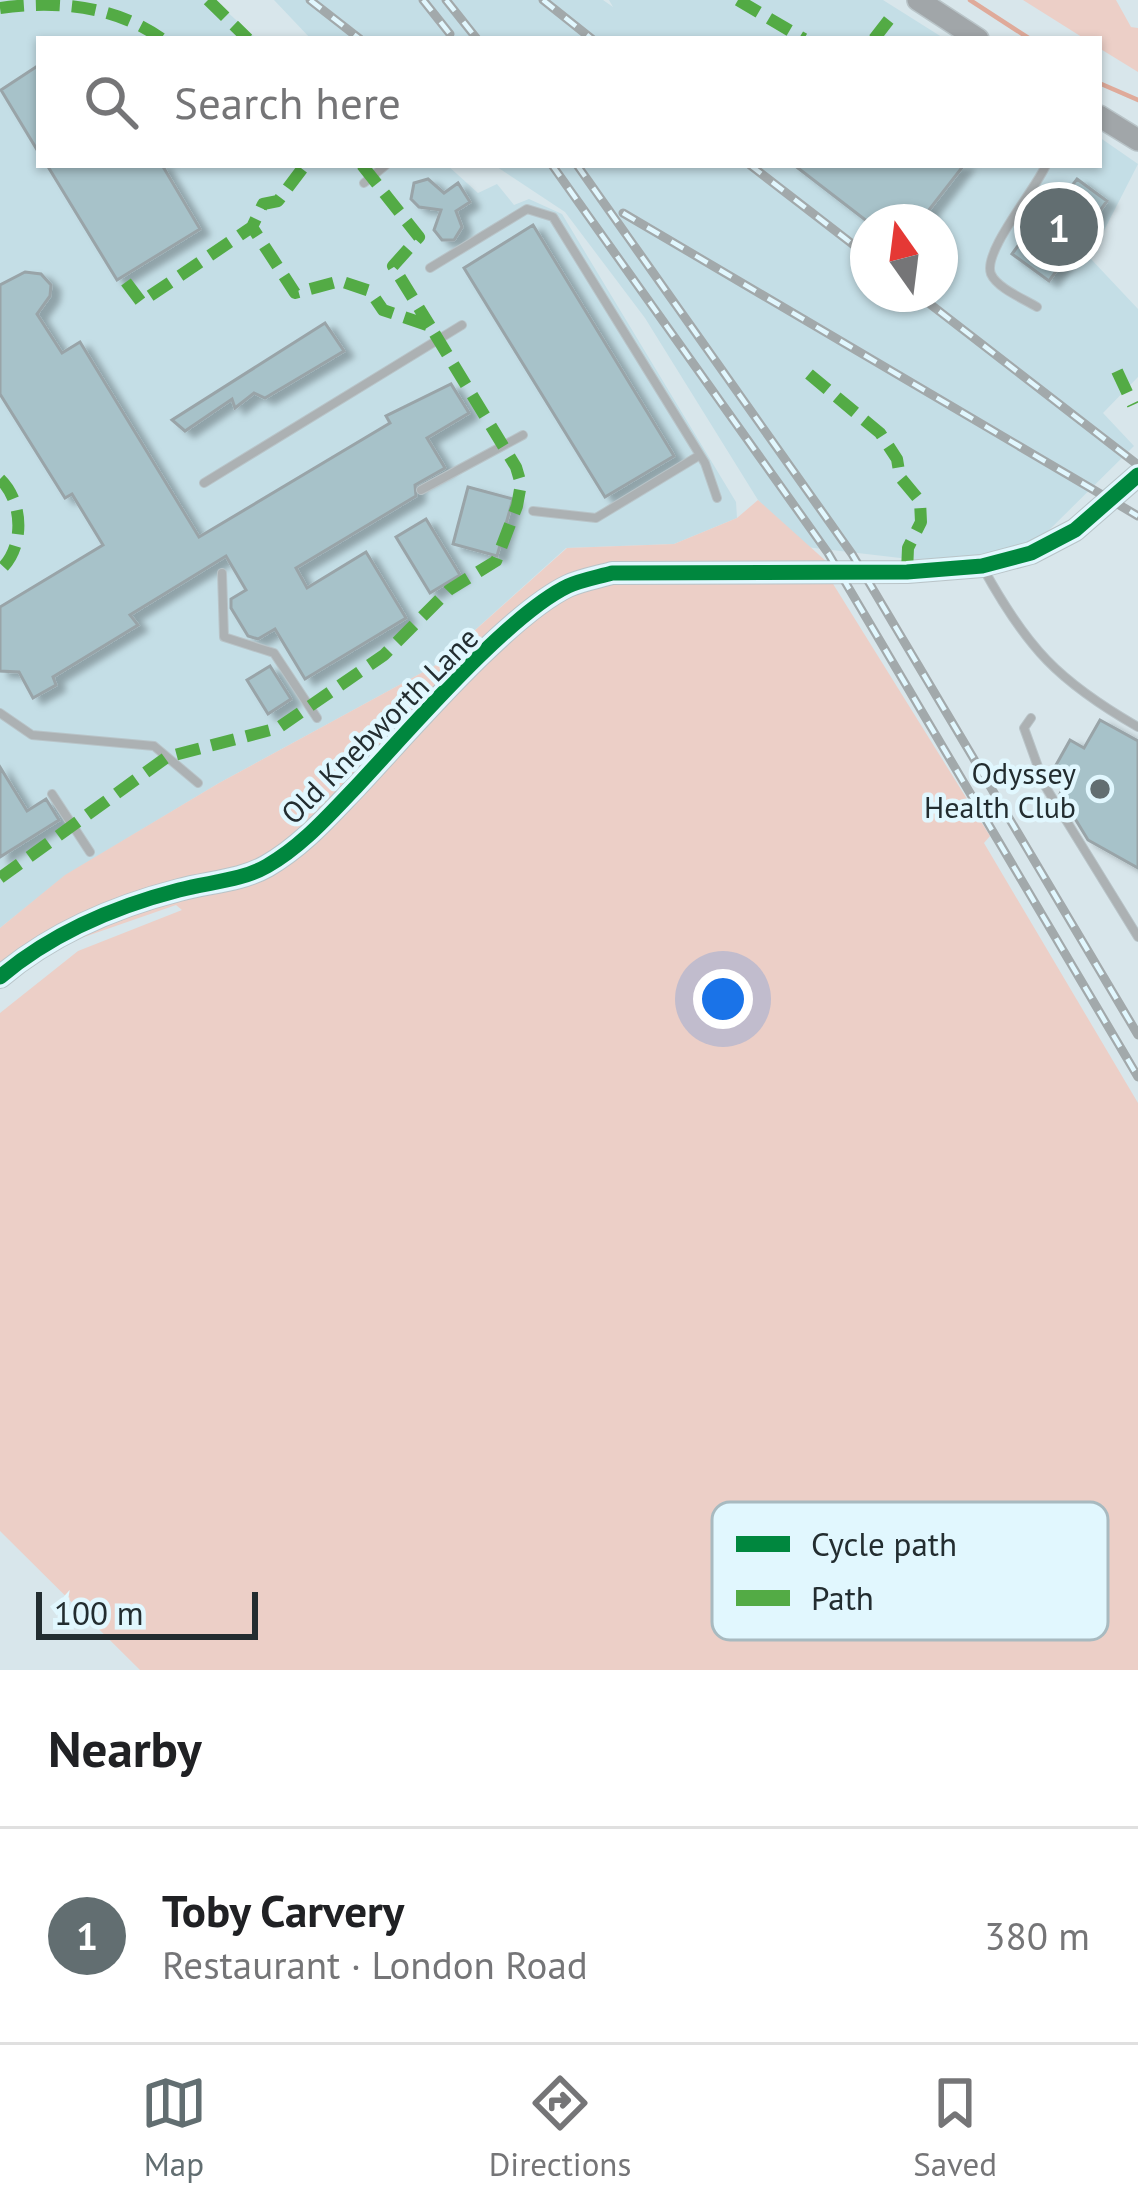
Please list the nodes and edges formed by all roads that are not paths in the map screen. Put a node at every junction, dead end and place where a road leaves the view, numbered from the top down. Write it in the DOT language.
graph roads {
  1 [pos="918,0"];
  2 [pos="973,36"];
  3 [pos="1102,118"];
  4 [pos="1138,140"];
  5 [pos="382,168"];
  6 [pos="1044,168"];
  7 [pos="364,183"];
  8 [pos="430,268"];
  9 [pos="1037,307"];
  10 [pos="463,325"];
  11 [pos="523,435"];
  12 [pos="700,454"];
  13 [pos="1138,475"];
  14 [pos="204,483"];
  15 [pos="421,490"];
  16 [pos="718,498"];
  17 [pos="532,511"];
  18 [pos="982,566"];
  19 [pos="222,573"];
  20 [pos="0,713"];
  21 [pos="317,718"];
  22 [pos="1031,718"];
  23 [pos="1138,728"];
  24 [pos="198,783"];
  25 [pos="52,794"];
  26 [pos="90,851"];
  27 [pos="1138,937"];
  28 [pos="0,977"];
  1 -- 2 [label="street"];
  3 -- 4 [label="street"];
  5 -- 7 [label="lane"];
  6 -- 9 [label="lane"];
  8 -- 12 [label="lane"];
  10 -- 14 [label="lane"];
  11 -- 15 [label="lane"];
  12 -- 16 [label="lane"];
  12 -- 17 [label="lane"];
  13 -- 18 [label="street, Old Knebworth Lane"];
  18 -- 23 [label="lane"];
  18 -- 28 [label="street, Old Knebworth Lane"];
  19 -- 21 [label="lane"];
  20 -- 24 [label="lane"];
  22 -- 27 [label="lane"];
  25 -- 26 [label="lane"];
}
